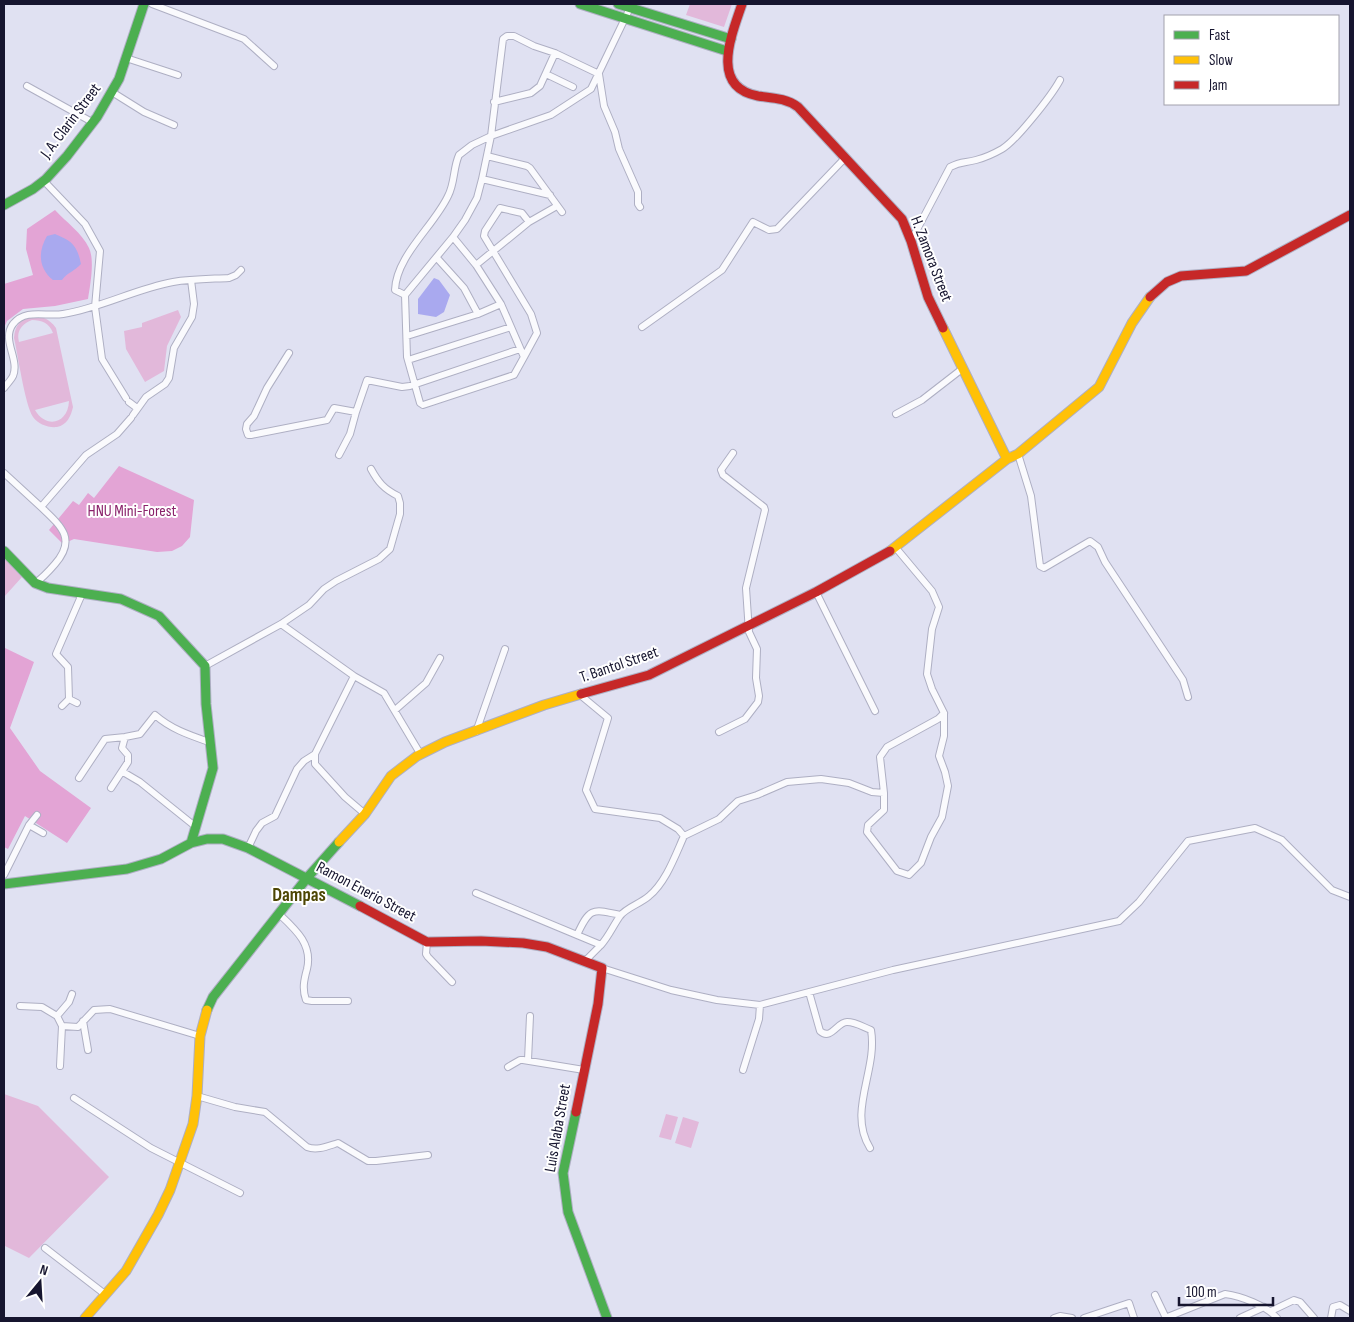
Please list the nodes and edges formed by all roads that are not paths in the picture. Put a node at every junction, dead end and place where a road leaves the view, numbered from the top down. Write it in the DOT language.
graph roads {
  1 [pos="144,4"];
  2 [pos="152,4"];
  3 [pos="580,4"];
  4 [pos="618,4"];
  5 [pos="742,4"];
  6 [pos="630,8"];
  7 [pos="626,19"];
  8 [pos="731,39"];
  9 [pos="727,51"];
  10 [pos="555,53"];
  11 [pos="126,58"];
  12 [pos="274,66"];
  13 [pos="546,74"];
  14 [pos="599,74"];
  15 [pos="178,75"];
  16 [pos="1060,80"];
  17 [pos="27,86"];
  18 [pos="573,87"];
  19 [pos="112,92"];
  20 [pos="494,102"];
  21 [pos="92,122"];
  22 [pos="174,125"];
  23 [pos="491,136"];
  24 [pos="488,156"];
  25 [pos="845,158"];
  26 [pos="482,179"];
  27 [pos="44,181"];
  28 [pos="550,195"];
  29 [pos="4,205"];
  30 [pos="557,206"];
  31 [pos="640,207"];
  32 [pos="562,212"];
  33 [pos="1350,215"];
  34 [pos="529,222"];
  35 [pos="453,237"];
  36 [pos="911,241"];
  37 [pos="494,250"];
  38 [pos="437,258"];
  39 [pos="476,265"];
  40 [pos="241,270"];
  41 [pos="191,280"];
  42 [pos="405,295"];
  43 [pos="501,304"];
  44 [pos="95,308"];
  45 [pos="478,314"];
  46 [pos="511,327"];
  47 [pos="642,327"];
  48 [pos="407,336"];
  49 [pos="520,349"];
  50 [pos="289,353"];
  51 [pos="524,357"];
  52 [pos="408,360"];
  53 [pos="962,369"];
  54 [pos="416,383"];
  55 [pos="4,388"];
  56 [pos="137,408"];
  57 [pos="356,412"];
  58 [pos="896,414"];
  59 [pos="733,453"];
  60 [pos="1018,454"];
  61 [pos="339,455"];
  62 [pos="1007,459"];
  63 [pos="371,468"];
  64 [pos="4,473"];
  65 [pos="41,507"];
  66 [pos="896,548"];
  67 [pos="4,551"];
  68 [pos="35,583"];
  69 [pos="816,592"];
  70 [pos="82,594"];
  71 [pos="281,624"];
  72 [pos="748,624"];
  73 [pos="505,649"];
  74 [pos="440,658"];
  75 [pos="204,666"];
  76 [pos="354,676"];
  77 [pos="579,694"];
  78 [pos="1188,697"];
  79 [pos="69,699"];
  80 [pos="78,703"];
  81 [pos="62,706"];
  82 [pos="395,710"];
  83 [pos="875,711"];
  84 [pos="944,713"];
  85 [pos="476,732"];
  86 [pos="719,732"];
  87 [pos="125,737"];
  88 [pos="209,742"];
  89 [pos="315,754"];
  90 [pos="421,754"];
  91 [pos="123,772"];
  92 [pos="79,778"];
  93 [pos="111,788"];
  94 [pos="884,793"];
  95 [pos="366,814"];
  96 [pos="37,815"];
  97 [pos="29,825"];
  98 [pos="196,827"];
  99 [pos="43,833"];
  100 [pos="684,836"];
  101 [pos="191,843"];
  102 [pos="248,848"];
  103 [pos="4,875"];
  104 [pos="307,878"];
  105 [pos="4,884"];
  106 [pos="476,892"];
  107 [pos="1350,896"];
  108 [pos="278,913"];
  109 [pos="621,915"];
  110 [pos="577,935"];
  111 [pos="428,942"];
  112 [pos="601,945"];
  113 [pos="586,960"];
  114 [pos="602,968"];
  115 [pos="452,982"];
  116 [pos="809,992"];
  117 [pos="72,994"];
  118 [pos="348,1001"];
  119 [pos="760,1005"];
  120 [pos="20,1006"];
  121 [pos="57,1016"];
  122 [pos="530,1016"];
  123 [pos="83,1021"];
  124 [pos="62,1026"];
  125 [pos="200,1036"];
  126 [pos="88,1050"];
  127 [pos="528,1060"];
  128 [pos="60,1066"];
  129 [pos="508,1068"];
  130 [pos="584,1070"];
  131 [pos="743,1070"];
  132 [pos="197,1096"];
  133 [pos="74,1098"];
  134 [pos="870,1148"];
  135 [pos="428,1155"];
  136 [pos="180,1164"];
  137 [pos="240,1193"];
  138 [pos="45,1248"];
  139 [pos="106,1295"];
  140 [pos="1155,1296"];
  141 [pos="1264,1307"];
  142 [pos="1271,1310"];
  143 [pos="1350,1311"];
  144 [pos="86,1318"];
  145 [pos="605,1318"];
  146 [pos="1054,1318"];
  147 [pos="1072,1318"];
  148 [pos="1084,1318"];
  149 [pos="1134,1318"];
  150 [pos="1166,1318"];
  151 [pos="1240,1318"];
  152 [pos="1277,1318"];
  153 [pos="1314,1318"];
  154 [pos="1331,1318"];
  1 -- 11 [label="main road, J. A. Clarin Street"];
  2 -- 12 [label="street"];
  3 -- 7 [label="main road"];
  4 -- 6 [label="main road"];
  5 -- 8 [label="main road"];
  6 -- 7 [label="street"];
  6 -- 8 [label="main road"];
  7 -- 9 [label="main road"];
  7 -- 14 [label="street"];
  8 -- 9 [label="main road"];
  9 -- 25 [label="main road, H. Zamora Street"];
  10 -- 13 [label="street"];
  10 -- 14 [label="street"];
  10 -- 20 [label="street"];
  11 -- 15 [label="street"];
  11 -- 19 [label="main road, J. A. Clarin Street"];
  13 -- 18 [label="street"];
  13 -- 20 [label="street"];
  14 -- 23 [label="street"];
  14 -- 31 [label="street"];
  16 -- 36 [label="street"];
  17 -- 21 [label="street"];
  19 -- 21 [label="main road, J. A. Clarin Street"];
  19 -- 22 [label="street"];
  20 -- 23 [label="street"];
  21 -- 27 [label="main road, J. A. Clarin Street"];
  23 -- 24 [label="street"];
  23 -- 42 [label="street"];
  24 -- 26 [label="street"];
  24 -- 28 [label="street"];
  25 -- 36 [label="main road, H. Zamora Street"];
  25 -- 47 [label="street"];
  26 -- 28 [label="street"];
  26 -- 35 [label="street"];
  27 -- 29 [label="main road, J. A. Clarin Street"];
  27 -- 44 [label="street"];
  28 -- 30 [label="street"];
  30 -- 32 [label="street"];
  30 -- 34 [label="street"];
  33 -- 60 [label="main road, T. Bantol Street"];
  34 -- 37 [label="street"];
  34 -- 37 [label="street"];
  35 -- 38 [label="street"];
  35 -- 39 [label="street"];
  36 -- 53 [label="main road, H. Zamora Street"];
  37 -- 39 [label="street"];
  37 -- 51 [label="street"];
  38 -- 42 [label="street"];
  38 -- 45 [label="street"];
  39 -- 43 [label="street"];
  40 -- 41 [label="street"];
  41 -- 44 [label="street"];
  41 -- 56 [label="street"];
  42 -- 48 [label="street"];
  43 -- 45 [label="street"];
  43 -- 46 [label="street"];
  44 -- 55 [label="street"];
  44 -- 56 [label="street"];
  45 -- 48 [label="street"];
  46 -- 49 [label="street"];
  46 -- 52 [label="street"];
  48 -- 52 [label="street"];
  49 -- 51 [label="street"];
  49 -- 54 [label="street"];
  50 -- 57 [label="street"];
  51 -- 54 [label="street"];
  52 -- 54 [label="street"];
  53 -- 58 [label="street"];
  53 -- 62 [label="main road, H. Zamora Street"];
  54 -- 57 [label="street"];
  56 -- 65 [label="street"];
  57 -- 61 [label="street"];
  59 -- 72 [label="street"];
  60 -- 62 [label="main road, T. Bantol Street"];
  60 -- 78 [label="street"];
  62 -- 66 [label="main road, T. Bantol Street"];
  63 -- 71 [label="street"];
  64 -- 65 [label="street"];
  65 -- 68 [label="street"];
  66 -- 69 [label="main road, T. Bantol Street"];
  66 -- 84 [label="street"];
  67 -- 68 [label="main road"];
  68 -- 70 [label="main road"];
  69 -- 72 [label="main road, T. Bantol Street"];
  69 -- 83 [label="street"];
  70 -- 75 [label="main road"];
  70 -- 79 [label="street"];
  71 -- 75 [label="street"];
  71 -- 76 [label="street"];
  72 -- 77 [label="main road, T. Bantol Street"];
  72 -- 86 [label="street"];
  73 -- 85 [label="street"];
  74 -- 82 [label="street"];
  75 -- 88 [label="main road"];
  76 -- 82 [label="street"];
  76 -- 89 [label="street"];
  77 -- 85 [label="main road, T. Bantol Street"];
  77 -- 100 [label="street"];
  79 -- 80 [label="street"];
  79 -- 81 [label="street"];
  82 -- 90 [label="street"];
  84 -- 94 [label="street"];
  84 -- 94 [label="street"];
  85 -- 90 [label="main road, T. Bantol Street"];
  87 -- 88 [label="street"];
  87 -- 91 [label="street"];
  87 -- 92 [label="street"];
  88 -- 98 [label="main road"];
  89 -- 95 [label="street"];
  89 -- 102 [label="street"];
  90 -- 95 [label="main road, T. Bantol Street"];
  91 -- 93 [label="street"];
  91 -- 98 [label="street"];
  94 -- 100 [label="street"];
  95 -- 104 [label="main road, T. Bantol Street"];
  96 -- 97 [label="street"];
  97 -- 99 [label="street"];
  97 -- 103 [label="street"];
  98 -- 101 [label="main road"];
  100 -- 109 [label="street"];
  101 -- 102 [label="main road, Ramon Enerio Street"];
  101 -- 105 [label="main road, Ramon Enerio Street"];
  102 -- 104 [label="main road, Ramon Enerio Street"];
  104 -- 108 [label="main road, T. Bantol Street"];
  104 -- 111 [label="main road, Ramon Enerio Street"];
  106 -- 110 [label="street"];
  107 -- 116 [label="street"];
  108 -- 118 [label="street"];
  108 -- 125 [label="main road, T. Bantol Street"];
  109 -- 110 [label="street"];
  109 -- 112 [label="street"];
  110 -- 112 [label="street"];
  111 -- 113 [label="main road, Ramon Enerio Street"];
  111 -- 115 [label="street"];
  112 -- 113 [label="street"];
  113 -- 114 [label="main road, Ramon Enerio Street"];
  114 -- 119 [label="street"];
  114 -- 130 [label="main road, Luis Alaba Street"];
  116 -- 119 [label="street"];
  116 -- 134 [label="street"];
  117 -- 121 [label="street"];
  119 -- 131 [label="street"];
  120 -- 121 [label="street"];
  121 -- 124 [label="street"];
  122 -- 127 [label="street"];
  123 -- 124 [label="street"];
  123 -- 125 [label="street"];
  123 -- 126 [label="street"];
  124 -- 128 [label="street"];
  125 -- 132 [label="main road, T. Bantol Street"];
  127 -- 129 [label="street"];
  127 -- 130 [label="street"];
  130 -- 145 [label="main road, Luis Alaba Street"];
  132 -- 135 [label="street"];
  132 -- 136 [label="main road, T. Bantol Street"];
  133 -- 136 [label="street"];
  136 -- 137 [label="street"];
  136 -- 139 [label="main road, T. Bantol Street"];
  138 -- 139 [label="street"];
  139 -- 144 [label="main road, T. Bantol Street"];
  140 -- 150 [label="street"];
  141 -- 142 [label="street"];
  141 -- 150 [label="street"];
  141 -- 151 [label="street"];
  142 -- 152 [label="street"];
  142 -- 153 [label="street"];
  143 -- 154 [label="street"];
  146 -- 147 [label="street"];
  148 -- 149 [label="street"];
}
